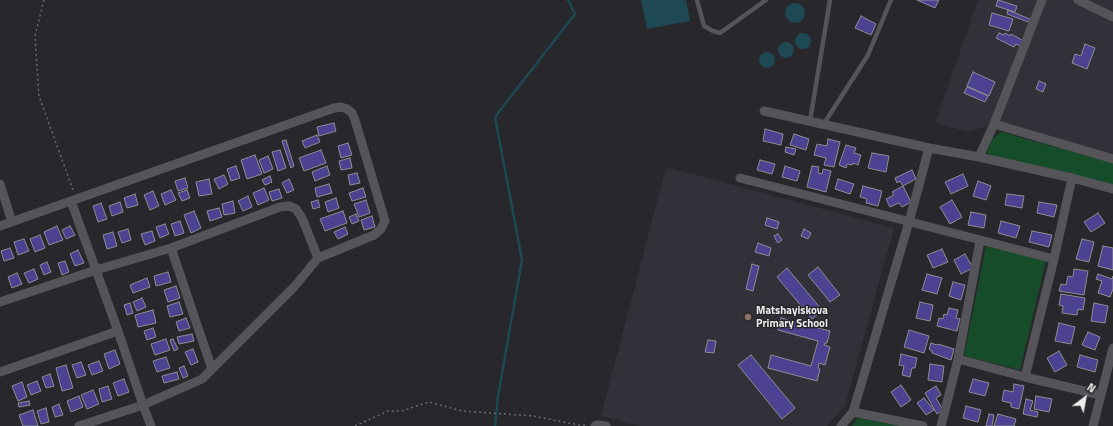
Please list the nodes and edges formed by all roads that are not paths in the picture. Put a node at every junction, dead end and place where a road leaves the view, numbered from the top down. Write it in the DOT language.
graph roads {
  1 [pos="697,0"];
  2 [pos="766,0"];
  3 [pos="830,0"];
  4 [pos="891,0"];
  5 [pos="1042,0"];
  6 [pos="1078,0"];
  7 [pos="1113,17"];
  8 [pos="764,111"];
  9 [pos="810,121"];
  10 [pos="994,124"];
  11 [pos="823,125"];
  12 [pos="929,148"];
  13 [pos="979,158"];
  14 [pos="1113,159"];
  15 [pos="740,178"];
  16 [pos="1072,178"];
  17 [pos="0,184"];
  18 [pos="1113,189"];
  19 [pos="74,200"];
  20 [pos="12,222"];
  21 [pos="909,222"];
  22 [pos="0,226"];
  23 [pos="980,241"];
  24 [pos="171,248"];
  25 [pos="318,258"];
  26 [pos="1054,259"];
  27 [pos="96,270"];
  28 [pos="0,302"];
  29 [pos="118,330"];
  30 [pos="1113,348"];
  31 [pos="958,359"];
  32 [pos="212,369"];
  33 [pos="0,372"];
  34 [pos="1024,377"];
  35 [pos="1109,384"];
  36 [pos="1101,395"];
  37 [pos="142,405"];
  38 [pos="853,412"];
  39 [pos="79,426"];
  40 [pos="151,426"];
  41 [pos="841,426"];
  42 [pos="923,426"];
  43 [pos="942,426"];
  44 [pos="1093,426"];
  1 -- 2 [label="lane"];
  3 -- 9 [label="lane"];
  4 -- 11 [label="lane"];
  5 -- 10 [label="street"];
  6 -- 7 [label="street"];
  8 -- 9 [label="street"];
  9 -- 11 [label="street"];
  10 -- 13 [label="street"];
  10 -- 14 [label="street"];
  11 -- 12 [label="street"];
  12 -- 13 [label="street"];
  12 -- 21 [label="street"];
  13 -- 16 [label="street"];
  15 -- 21 [label="street"];
  16 -- 18 [label="street"];
  16 -- 26 [label="street"];
  17 -- 20 [label="street"];
  19 -- 20 [label="street"];
  19 -- 25 [label="street"];
  19 -- 27 [label="street"];
  20 -- 22 [label="street"];
  21 -- 23 [label="street"];
  21 -- 38 [label="street"];
  23 -- 26 [label="street"];
  23 -- 31 [label="street"];
  24 -- 25 [label="street"];
  24 -- 27 [label="street"];
  24 -- 32 [label="street"];
  25 -- 32 [label="street"];
  26 -- 34 [label="street"];
  27 -- 28 [label="street"];
  27 -- 29 [label="street"];
  29 -- 33 [label="street"];
  29 -- 37 [label="street"];
  30 -- 35 [label="street"];
  31 -- 34 [label="street"];
  31 -- 43 [label="street"];
  32 -- 37 [label="street"];
  34 -- 36 [label="street"];
  35 -- 36 [label="street"];
  36 -- 44 [label="street"];
  37 -- 39 [label="street"];
  37 -- 40 [label="street"];
  38 -- 41 [label="street"];
  38 -- 42 [label="street"];
}
